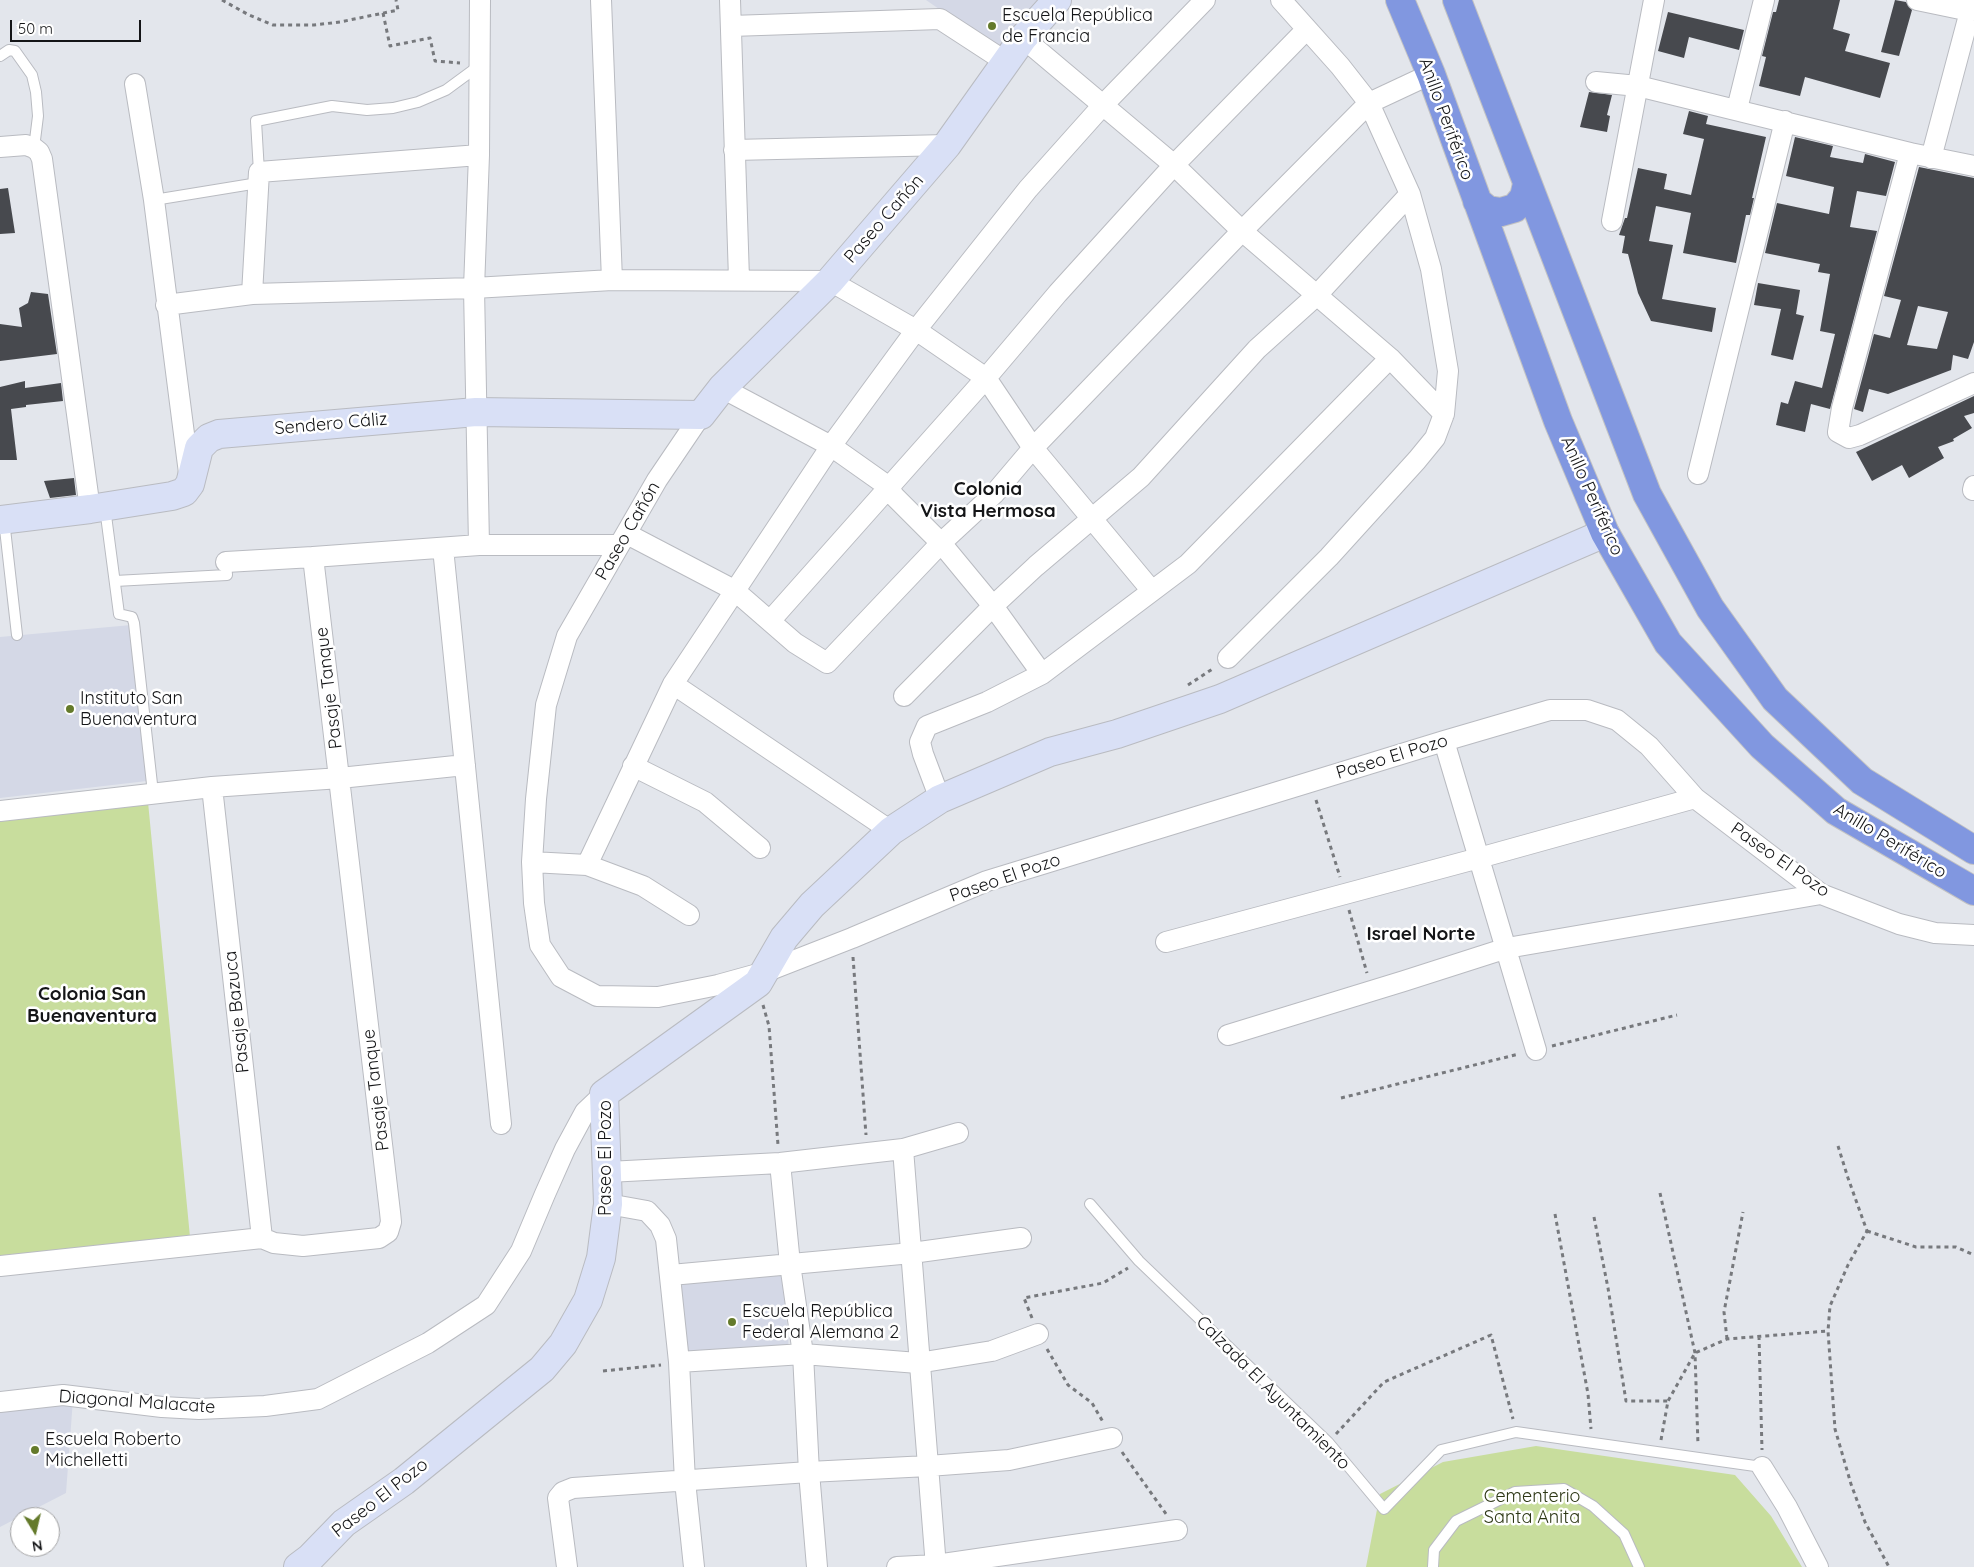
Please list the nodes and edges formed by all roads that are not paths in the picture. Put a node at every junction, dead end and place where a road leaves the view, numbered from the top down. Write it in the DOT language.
graph roads {
  1 [pos="480,0"];
  2 [pos="601,0"];
  3 [pos="730,0"];
  4 [pos="1057,0"];
  5 [pos="1205,0"];
  6 [pos="1281,0"];
  7 [pos="1400,0"];
  8 [pos="1457,0"];
  9 [pos="1654,0"];
  10 [pos="1764,0"];
  11 [pos="1917,0"];
  12 [pos="1972,6"];
  13 [pos="731,26"];
  14 [pos="1306,30"];
  15 [pos="1023,38"];
  16 [pos="0,56"];
  17 [pos="1006,62"];
  18 [pos="480,65"];
  19 [pos="1431,74"];
  20 [pos="1596,82"];
  21 [pos="135,84"];
  22 [pos="1638,86"];
  23 [pos="1369,103"];
  24 [pos="1102,105"];
  25 [pos="1737,109"];
  26 [pos="1784,121"];
  27 [pos="947,145"];
  28 [pos="0,147"];
  29 [pos="34,148"];
  30 [pos="734,150"];
  31 [pos="1910,153"];
  32 [pos="479,155"];
  33 [pos="1931,158"];
  34 [pos="1174,165"];
  35 [pos="1974,166"];
  36 [pos="259,177"];
  37 [pos="1527,184"];
  38 [pos="1410,194"];
  39 [pos="154,200"];
  40 [pos="1476,201"];
  41 [pos="1612,221"];
  42 [pos="1242,231"];
  43 [pos="739,279"];
  44 [pos="612,280"];
  45 [pos="830,281"];
  46 [pos="474,288"];
  47 [pos="252,294"];
  48 [pos="1317,295"];
  49 [pos="166,305"];
  50 [pos="916,330"];
  51 [pos="1390,358"];
  52 [pos="986,378"];
  53 [pos="1974,384"];
  54 [pos="722,388"];
  55 [pos="476,412"];
  56 [pos="1444,414"];
  57 [pos="701,416"];
  58 [pos="831,446"];
  59 [pos="1033,448"];
  60 [pos="1698,474"];
  61 [pos="190,484"];
  62 [pos="889,487"];
  63 [pos="97,508"];
  64 [pos="1092,518"];
  65 [pos="2,519"];
  66 [pos="1605,533"];
  67 [pos="623,540"];
  68 [pos="941,543"];
  69 [pos="479,545"];
  70 [pos="443,548"];
  71 [pos="313,557"];
  72 [pos="226,562"];
  73 [pos="115,581"];
  74 [pos="734,590"];
  75 [pos="1152,592"];
  76 [pos="993,606"];
  77 [pos="770,621"];
  78 [pos="17,635"];
  79 [pos="1228,658"];
  80 [pos="1042,674"];
  81 [pos="673,684"];
  82 [pos="904,696"];
  83 [pos="1444,741"];
  84 [pos="465,765"];
  85 [pos="633,766"];
  86 [pos="340,778"];
  87 [pos="212,786"];
  88 [pos="153,793"];
  89 [pos="1695,798"];
  90 [pos="940,799"];
  91 [pos="0,811"];
  92 [pos="890,831"];
  93 [pos="760,848"];
  94 [pos="1974,850"];
  95 [pos="1479,858"];
  96 [pos="532,862"];
  97 [pos="587,865"];
  98 [pos="1974,891"];
  99 [pos="1821,894"];
  100 [pos="689,915"];
  101 [pos="1974,935"];
  102 [pos="1166,942"];
  103 [pos="1507,948"];
  104 [pos="761,978"];
  105 [pos="1228,1035"];
  106 [pos="1536,1050"];
  107 [pos="604,1094"];
  108 [pos="501,1124"];
  109 [pos="958,1133"];
  110 [pos="903,1149"];
  111 [pos="780,1163"];
  112 [pos="608,1172"];
  113 [pos="608,1204"];
  114 [pos="1090,1204"];
  115 [pos="262,1238"];
  116 [pos="1021,1238"];
  117 [pos="912,1253"];
  118 [pos="790,1264"];
  119 [pos="0,1266"];
  120 [pos="671,1275"];
  121 [pos="1038,1334"];
  122 [pos="803,1354"];
  123 [pos="679,1362"];
  124 [pos="918,1363"];
  125 [pos="0,1402"];
  126 [pos="1112,1438"];
  127 [pos="928,1466"];
  128 [pos="1762,1467"];
  129 [pos="808,1472"];
  130 [pos="685,1481"];
  131 [pos="1177,1530"];
  132 [pos="936,1566"];
  133 [pos="298,1567"];
  134 [pos="567,1567"];
  135 [pos="694,1567"];
  136 [pos="817,1567"];
  137 [pos="897,1567"];
  138 [pos="1433,1567"];
  139 [pos="1639,1567"];
  140 [pos="1818,1567"];
  1 -- 18 [label="street"];
  2 -- 44 [label="street"];
  3 -- 13 [label="street"];
  4 -- 15 [label="street, Paseo Cañón"];
  5 -- 24 [label="street"];
  6 -- 14 [label="street"];
  7 -- 19 [label="highway, Anillo Periférico"];
  8 -- 37 [label="highway, Anillo Periférico"];
  9 -- 22 [label="street"];
  10 -- 25 [label="street"];
  11 -- 12 [label="street"];
  12 -- 33 [label="street"];
  13 -- 17 [label="street"];
  13 -- 30 [label="street"];
  14 -- 23 [label="street"];
  14 -- 34 [label="street"];
  15 -- 17 [label="street, Paseo Cañón"];
  15 -- 24 [label="street"];
  16 -- 29 [label="lane"];
  17 -- 27 [label="street, Paseo Cañón"];
  18 -- 32 [label="street"];
  18 -- 36 [label="lane"];
  19 -- 23 [label="street"];
  19 -- 40 [label="highway, Anillo Periférico"];
  20 -- 22 [label="street"];
  21 -- 39 [label="street"];
  22 -- 25 [label="street"];
  22 -- 41 [label="street"];
  23 -- 38 [label="street"];
  23 -- 42 [label="street"];
  24 -- 34 [label="street"];
  24 -- 50 [label="street"];
  25 -- 26 [label="street"];
  26 -- 31 [label="street"];
  26 -- 60 [label="street"];
  27 -- 30 [label="street"];
  27 -- 45 [label="street, Paseo Cañón"];
  28 -- 29 [label="street"];
  29 -- 63 [label="street"];
  30 -- 43 [label="street"];
  31 -- 33 [label="street"];
  31 -- 53 [label="street"];
  32 -- 36 [label="street"];
  32 -- 46 [label="street"];
  33 -- 35 [label="street"];
  34 -- 42 [label="street"];
  34 -- 52 [label="street"];
  36 -- 39 [label="lane"];
  36 -- 47 [label="street"];
  37 -- 40 [label="highway"];
  37 -- 94 [label="highway, Anillo Periférico"];
  38 -- 48 [label="street"];
  38 -- 56 [label="street"];
  39 -- 49 [label="street"];
  40 -- 66 [label="highway, Anillo Periférico"];
  42 -- 48 [label="street"];
  42 -- 59 [label="street"];
  43 -- 44 [label="street"];
  43 -- 45 [label="street"];
  44 -- 46 [label="street"];
  45 -- 50 [label="street"];
  45 -- 54 [label="street, Paseo Cañón"];
  46 -- 47 [label="street"];
  46 -- 55 [label="street"];
  47 -- 49 [label="street"];
  48 -- 51 [label="street"];
  48 -- 64 [label="street"];
  49 -- 61 [label="street"];
  50 -- 52 [label="street"];
  50 -- 58 [label="street"];
  51 -- 56 [label="street"];
  51 -- 75 [label="street"];
  52 -- 59 [label="street"];
  52 -- 62 [label="street"];
  54 -- 57 [label="street, Paseo Cañón"];
  54 -- 58 [label="street"];
  55 -- 57 [label="street, Sendero Cáliz"];
  55 -- 61 [label="street, Sendero Cáliz"];
  55 -- 69 [label="street"];
  56 -- 79 [label="street"];
  57 -- 67 [label="street, Paseo Cañón"];
  58 -- 62 [label="street"];
  58 -- 74 [label="street"];
  59 -- 64 [label="street"];
  59 -- 68 [label="street"];
  61 -- 63 [label="street"];
  62 -- 68 [label="street"];
  62 -- 77 [label="street"];
  63 -- 65 [label="street"];
  63 -- 73 [label="lane"];
  64 -- 75 [label="street"];
  64 -- 76 [label="street"];
  65 -- 78 [label="lane"];
  66 -- 90 [label="street"];
  66 -- 98 [label="highway, Anillo Periférico"];
  67 -- 69 [label="street"];
  67 -- 74 [label="street"];
  67 -- 96 [label="street, Paseo Cañón"];
  68 -- 76 [label="street"];
  68 -- 77 [label="street"];
  69 -- 70 [label="street"];
  70 -- 71 [label="street"];
  70 -- 84 [label="street"];
  71 -- 72 [label="street"];
  71 -- 86 [label="street, Pasaje Tanque"];
  72 -- 73 [label="lane"];
  73 -- 88 [label="lane"];
  74 -- 77 [label="street"];
  74 -- 81 [label="street"];
  75 -- 80 [label="street"];
  76 -- 80 [label="street"];
  76 -- 82 [label="street"];
  80 -- 90 [label="street"];
  81 -- 85 [label="street"];
  81 -- 92 [label="street"];
  83 -- 89 [label="street, Paseo El Pozo"];
  83 -- 95 [label="street"];
  83 -- 104 [label="street, Paseo El Pozo"];
  84 -- 86 [label="street"];
  84 -- 108 [label="street"];
  85 -- 93 [label="street"];
  85 -- 97 [label="street"];
  86 -- 87 [label="street"];
  86 -- 115 [label="street, Pasaje Tanque"];
  87 -- 88 [label="street"];
  87 -- 115 [label="street, Pasaje Bazuca"];
  88 -- 91 [label="street"];
  89 -- 95 [label="street"];
  89 -- 99 [label="street, Paseo El Pozo"];
  90 -- 92 [label="street"];
  92 -- 104 [label="street"];
  95 -- 102 [label="street"];
  95 -- 103 [label="street"];
  96 -- 97 [label="street"];
  96 -- 104 [label="street, Paseo Cañón"];
  97 -- 100 [label="street"];
  99 -- 101 [label="street, Paseo El Pozo"];
  99 -- 103 [label="street"];
  103 -- 105 [label="street"];
  103 -- 106 [label="street"];
  104 -- 107 [label="street, Paseo El Pozo"];
  107 -- 112 [label="street, Paseo El Pozo"];
  107 -- 125 [label="street, Diagonal Malacate"];
  109 -- 110 [label="street"];
  110 -- 111 [label="street"];
  110 -- 117 [label="street"];
  111 -- 112 [label="street"];
  111 -- 118 [label="street"];
  112 -- 113 [label="street, Paseo El Pozo"];
  113 -- 120 [label="street"];
  113 -- 133 [label="street, Paseo El Pozo"];
  114 -- 128 [label="lane, Calzada El Ayuntamiento"];
  115 -- 119 [label="street, Pasaje Tanque"];
  116 -- 117 [label="street"];
  117 -- 118 [label="street"];
  117 -- 124 [label="street"];
  118 -- 120 [label="street"];
  118 -- 122 [label="street"];
  120 -- 123 [label="street"];
  121 -- 124 [label="street"];
  122 -- 123 [label="street"];
  122 -- 124 [label="street"];
  122 -- 129 [label="street"];
  123 -- 130 [label="street"];
  124 -- 127 [label="street"];
  126 -- 127 [label="street"];
  127 -- 129 [label="street"];
  127 -- 132 [label="street"];
  128 -- 140 [label="street"];
  129 -- 130 [label="street"];
  129 -- 136 [label="street"];
  130 -- 134 [label="street"];
  130 -- 135 [label="street"];
  131 -- 132 [label="street"];
  132 -- 137 [label="street"];
  138 -- 139 [label="lane"];
}
